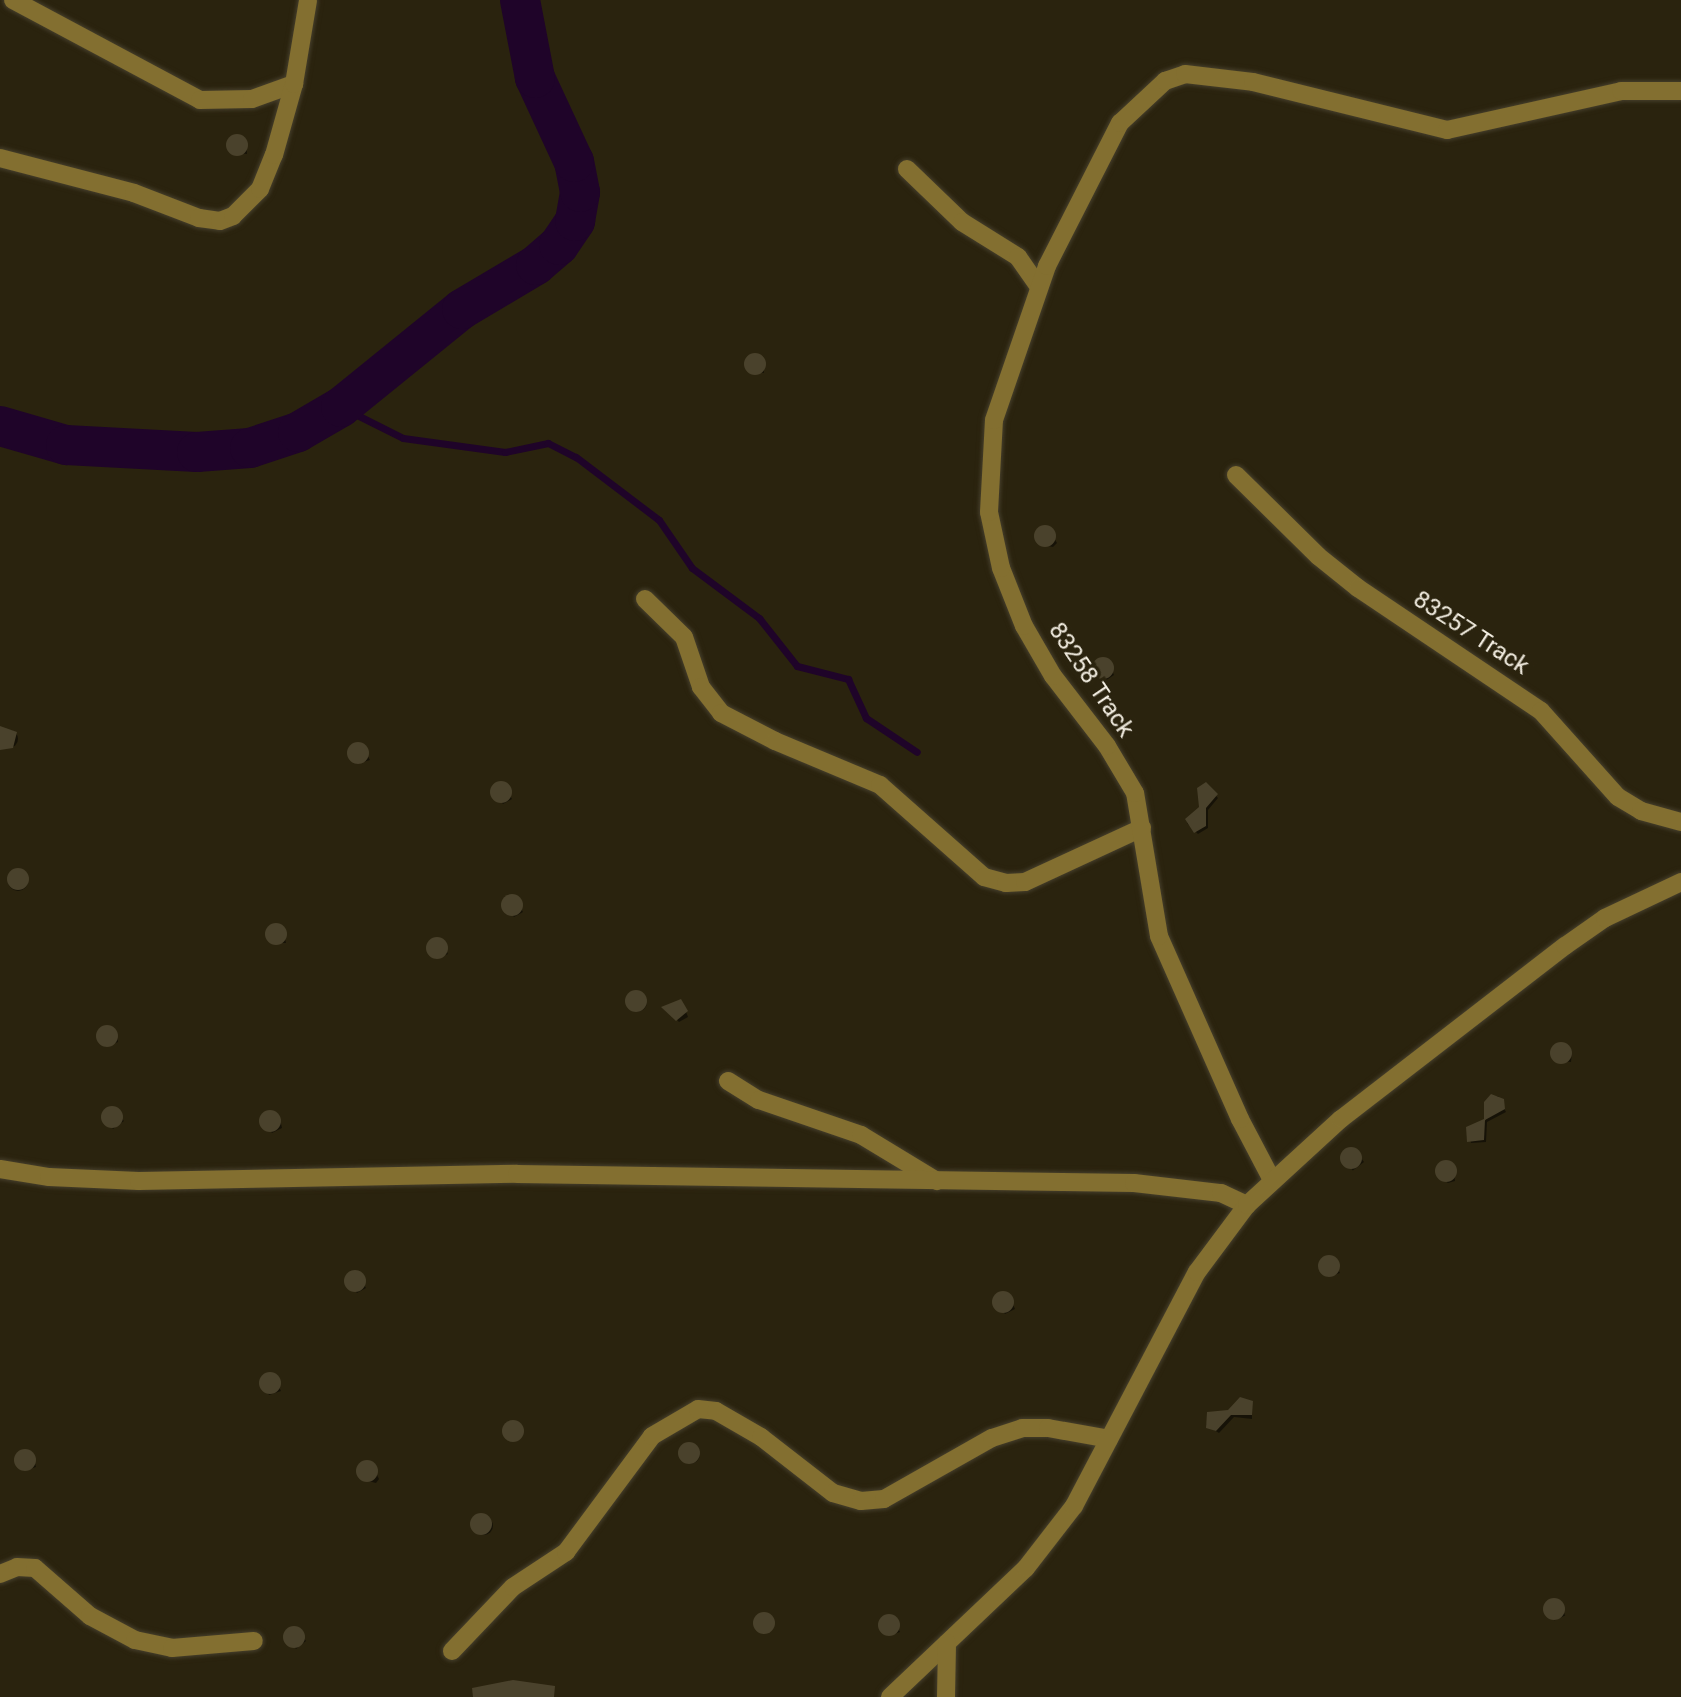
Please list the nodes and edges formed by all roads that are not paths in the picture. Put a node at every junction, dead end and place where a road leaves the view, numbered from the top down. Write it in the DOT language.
graph roads {
  1 [pos="13,0"];
  2 [pos="308,0"];
  3 [pos="294,83"];
  4 [pos="1681,91"];
  5 [pos="0,159"];
  6 [pos="907,169"];
  7 [pos="1039,287"];
  8 [pos="1236,475"];
  9 [pos="645,599"];
  10 [pos="1681,822"];
  11 [pos="1142,828"];
  12 [pos="1681,882"];
  13 [pos="728,1081"];
  14 [pos="0,1169"];
  15 [pos="1272,1180"];
  16 [pos="937,1181"];
  17 [pos="1247,1205"];
  18 [pos="1110,1439"];
  19 [pos="0,1574"];
  20 [pos="254,1641"];
  21 [pos="947,1643"];
  22 [pos="452,1651"];
  23 [pos="891,1697"];
  24 [pos="946,1697"];
  1 -- 3 [label="street"];
  2 -- 3 [label="street"];
  3 -- 5 [label="street"];
  4 -- 7 [label="street, 83258 Track"];
  6 -- 7 [label="street"];
  7 -- 11 [label="street, 83258 Track"];
  8 -- 10 [label="street, 83257 Track"];
  9 -- 11 [label="street"];
  11 -- 15 [label="street, 83258 Track"];
  12 -- 15 [label="street"];
  13 -- 16 [label="street"];
  14 -- 16 [label="street"];
  15 -- 17 [label="street"];
  16 -- 17 [label="street"];
  17 -- 18 [label="street"];
  18 -- 21 [label="street"];
  18 -- 22 [label="street"];
  19 -- 20 [label="street"];
  21 -- 23 [label="street"];
  21 -- 24 [label="street"];
}
